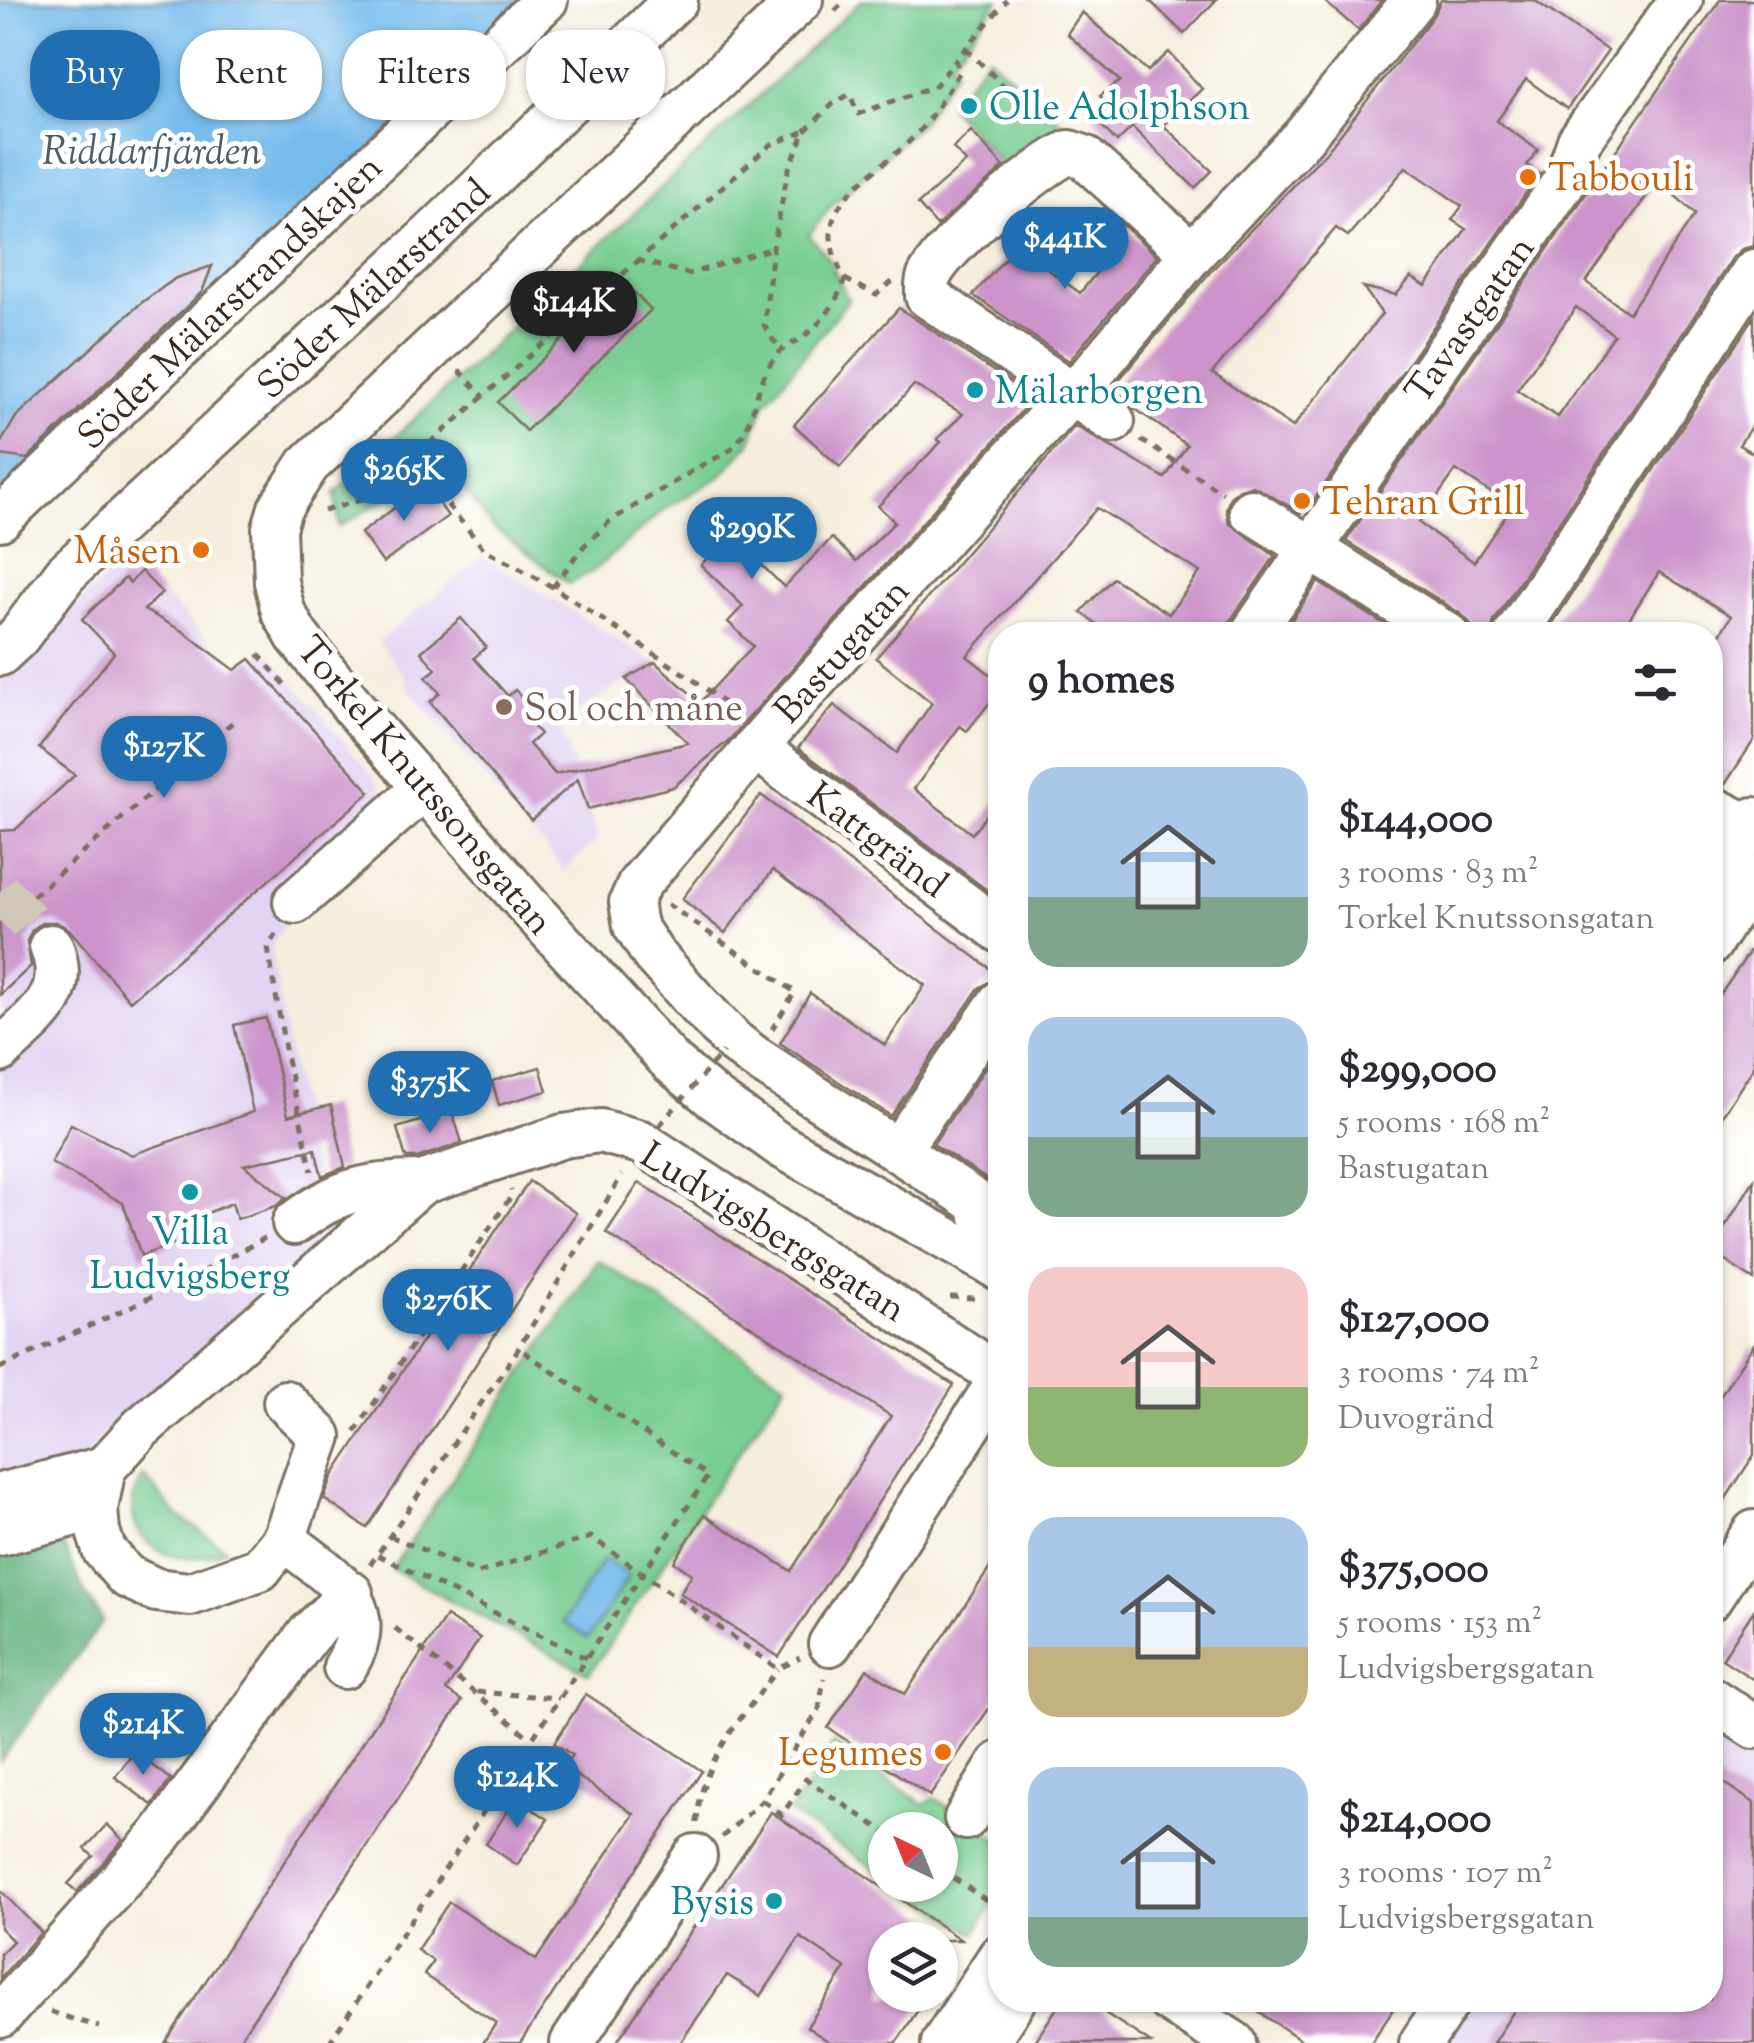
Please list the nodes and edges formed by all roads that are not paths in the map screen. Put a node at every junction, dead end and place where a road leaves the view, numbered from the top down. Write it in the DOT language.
graph roads {
  1 [pos="546,0"];
  2 [pos="676,0"];
  3 [pos="1414,0"];
  4 [pos="1682,0"];
  5 [pos="817,7"];
  6 [pos="1192,254"];
  7 [pos="1754,271"];
  8 [pos="1071,393"];
  9 [pos="1127,430"];
  10 [pos="1251,510"];
  11 [pos="0,519"];
  12 [pos="1310,548"];
  13 [pos="66,573"];
  14 [pos="0,612"];
  15 [pos="1260,622"];
  16 [pos="1427,622"];
  17 [pos="1524,622"];
  18 [pos="0,654"];
  19 [pos="760,741"];
  20 [pos="424,788"];
  21 [pos="1723,813"];
  22 [pos="1752,825"];
  23 [pos="1723,868"];
  24 [pos="1754,877"];
  25 [pos="295,902"];
  26 [pos="988,922"];
  27 [pos="1723,924"];
  28 [pos="52,946"];
  29 [pos="988,1019"];
  30 [pos="0,1051"];
  31 [pos="899,1149"];
  32 [pos="422,1183"];
  33 [pos="307,1213"];
  34 [pos="988,1234"];
  35 [pos="988,1263"];
  36 [pos="988,1370"];
  37 [pos="988,1397"];
  38 [pos="285,1402"];
  39 [pos="100,1489"];
  40 [pos="0,1495"];
  41 [pos="1754,1532"];
  42 [pos="0,1534"];
  43 [pos="284,1538"];
  44 [pos="1723,1579"];
  45 [pos="351,1593"];
  46 [pos="830,1644"];
  47 [pos="345,1667"];
  48 [pos="1723,1707"];
  49 [pos="1754,1727"];
  50 [pos="988,1782"];
  51 [pos="966,1818"];
  52 [pos="695,1856"];
  53 [pos="988,1974"];
  54 [pos="7,2008"];
  55 [pos="1006,2012"];
  56 [pos="1186,2012"];
  57 [pos="1441,2012"];
  58 [pos="572,2043"];
  59 [pos="943,2043"];
  60 [pos="986,2043"];
  61 [pos="1234,2043"];
  62 [pos="1421,2043"];
  1 -- 11 [label="street, Söder Mälarstrandskajen"];
  2 -- 13 [label="street, Söder Mälarstrand"];
  3 -- 6 [label="street, Bastugatan"];
  4 -- 12 [label="street, Tavastgatan"];
  5 -- 20 [label="street, Torkel Knutssonsgatan"];
  6 -- 8 [label="street, Bastugatan"];
  6 -- 8 [label="street"];
  7 -- 17 [label="street"];
  8 -- 9 [label="street"];
  8 -- 19 [label="street, Bastugatan"];
  10 -- 12 [label="street"];
  12 -- 15 [label="street, Tavastgatan"];
  12 -- 16 [label="street"];
  13 -- 14 [label="street, Söder Mälarstrand"];
  13 -- 18 [label="street, Söder Mälarstrand"];
  19 -- 26 [label="street, Kattgränd"];
  19 -- 31 [label="street, Bastugatan"];
  20 -- 25 [label="street"];
  20 -- 35 [label="street, Torkel Knutssonsgatan"];
  21 -- 22 [label="street"];
  22 -- 23 [label="street"];
  24 -- 27 [label="street"];
  28 -- 30 [label="street"];
  29 -- 31 [label="street"];
  31 -- 34 [label="street"];
  32 -- 33 [label="street, Ludvigsbergsgatan"];
  32 -- 36 [label="street, Ludvigsbergsgatan"];
  32 -- 39 [label="street, Ludvigsbergsgatan"];
  37 -- 46 [label="street"];
  38 -- 43 [label="street"];
  39 -- 40 [label="street"];
  39 -- 42 [label="street"];
  39 -- 43 [label="street"];
  41 -- 44 [label="street"];
  43 -- 45 [label="street"];
  45 -- 47 [label="street"];
  45 -- 54 [label="street"];
  48 -- 49 [label="street"];
  50 -- 51 [label="street"];
  52 -- 58 [label="street"];
  53 -- 59 [label="street"];
  55 -- 60 [label="street"];
  56 -- 61 [label="street"];
  57 -- 62 [label="street"];
}
